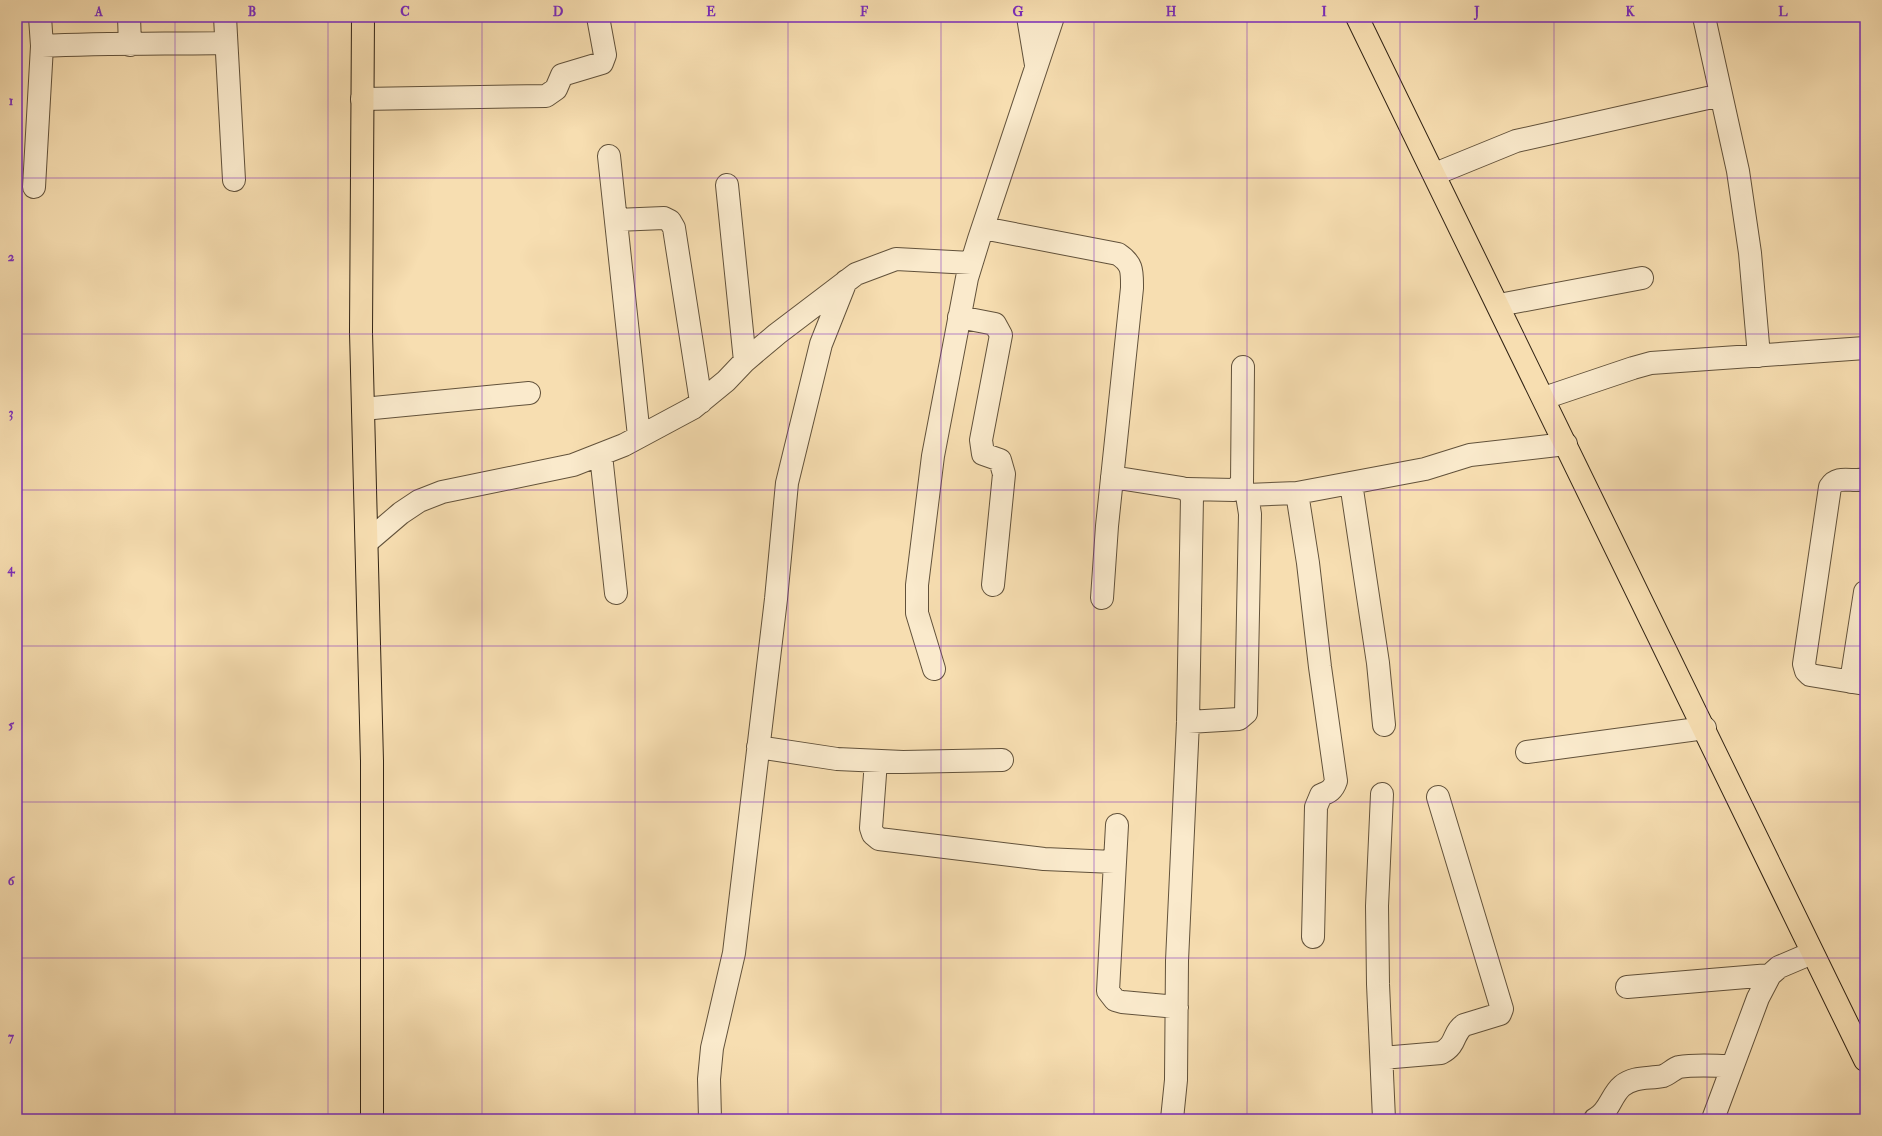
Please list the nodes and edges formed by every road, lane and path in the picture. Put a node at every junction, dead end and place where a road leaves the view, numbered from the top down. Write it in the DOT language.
graph roads {
  1 [pos="40,17"];
  2 [pos="129,17"];
  3 [pos="225,17"];
  4 [pos="362,17"];
  5 [pos="598,17"];
  6 [pos="1028,17"];
  7 [pos="1053,17"];
  8 [pos="1357,17"];
  9 [pos="1704,17"];
  10 [pos="226,43"];
  11 [pos="130,45"];
  12 [pos="42,46"];
  13 [pos="1037,68"];
  14 [pos="1721,95"];
  15 [pos="362,99"];
  16 [pos="609,156"];
  17 [pos="1435,174"];
  18 [pos="234,180"];
  19 [pos="727,185"];
  20 [pos="34,187"];
  21 [pos="616,220"];
  22 [pos="983,228"];
  23 [pos="971,264"];
  24 [pos="1642,278"];
  25 [pos="846,281"];
  26 [pos="1499,306"];
  27 [pos="959,317"];
  28 [pos="1865,348"];
  29 [pos="1759,356"];
  30 [pos="745,361"];
  31 [pos="1243,367"];
  32 [pos="529,393"];
  33 [pos="1544,398"];
  34 [pos="701,402"];
  35 [pos="363,409"];
  36 [pos="639,436"];
  37 [pos="1566,444"];
  38 [pos="601,455"];
  39 [pos="1112,477"];
  40 [pos="1865,480"];
  41 [pos="1351,483"];
  42 [pos="1187,489"];
  43 [pos="1243,491"];
  44 [pos="1297,493"];
  45 [pos="367,542"];
  46 [pos="993,585"];
  47 [pos="1865,592"];
  48 [pos="616,593"];
  49 [pos="1102,598"];
  50 [pos="934,670"];
  51 [pos="1858,683"];
  52 [pos="1188,722"];
  53 [pos="1384,726"];
  54 [pos="1704,728"];
  55 [pos="758,747"];
  56 [pos="1527,752"];
  57 [pos="1002,760"];
  58 [pos="876,761"];
  59 [pos="1382,794"];
  60 [pos="1438,797"];
  61 [pos="1117,825"];
  62 [pos="1114,862"];
  63 [pos="1313,937"];
  64 [pos="1812,953"];
  65 [pos="1770,975"];
  66 [pos="1627,987"];
  67 [pos="1177,1007"];
  68 [pos="1382,1058"];
  69 [pos="1865,1060"];
  70 [pos="1732,1066"];
  71 [pos="372,1119"];
  72 [pos="710,1119"];
  73 [pos="1172,1119"];
  74 [pos="1384,1119"];
  75 [pos="1595,1119"];
  76 [pos="1713,1119"];
  1 -- 12 [label="street"];
  2 -- 11 [label="street"];
  3 -- 10 [label="street"];
  4 -- 15 [label="main road"];
  5 -- 15 [label="street"];
  6 -- 13 [label="street"];
  7 -- 13 [label="street"];
  8 -- 17 [label="main road"];
  9 -- 14 [label="street"];
  10 -- 11 [label="street"];
  10 -- 18 [label="street"];
  11 -- 12 [label="street"];
  12 -- 20 [label="street"];
  13 -- 22 [label="street"];
  14 -- 17 [label="street"];
  14 -- 29 [label="street"];
  15 -- 35 [label="main road"];
  16 -- 21 [label="street"];
  17 -- 26 [label="main road"];
  19 -- 30 [label="street"];
  21 -- 34 [label="street"];
  21 -- 36 [label="street"];
  22 -- 23 [label="street"];
  22 -- 39 [label="street"];
  23 -- 25 [label="street"];
  23 -- 27 [label="street"];
  24 -- 26 [label="street"];
  25 -- 30 [label="street"];
  25 -- 55 [label="street"];
  26 -- 33 [label="main road"];
  27 -- 46 [label="street"];
  27 -- 50 [label="street"];
  28 -- 29 [label="street"];
  29 -- 33 [label="street"];
  30 -- 34 [label="street"];
  31 -- 43 [label="street"];
  32 -- 35 [label="street"];
  33 -- 37 [label="main road"];
  34 -- 36 [label="street"];
  35 -- 45 [label="main road"];
  36 -- 38 [label="street"];
  37 -- 41 [label="street"];
  37 -- 54 [label="main road"];
  38 -- 45 [label="street"];
  38 -- 48 [label="street"];
  39 -- 42 [label="street"];
  39 -- 49 [label="street"];
  40 -- 51 [label="street"];
  41 -- 44 [label="street"];
  41 -- 53 [label="street"];
  42 -- 43 [label="street"];
  42 -- 52 [label="street"];
  43 -- 44 [label="street"];
  43 -- 52 [label="street"];
  44 -- 63 [label="street"];
  45 -- 71 [label="main road"];
  47 -- 51 [label="street"];
  52 -- 67 [label="street"];
  54 -- 56 [label="street"];
  54 -- 64 [label="main road"];
  55 -- 58 [label="street"];
  55 -- 72 [label="street"];
  57 -- 58 [label="street"];
  58 -- 62 [label="street"];
  59 -- 68 [label="street"];
  60 -- 68 [label="street"];
  61 -- 62 [label="street"];
  62 -- 67 [label="street"];
  64 -- 65 [label="street"];
  64 -- 69 [label="main road"];
  65 -- 66 [label="street"];
  65 -- 70 [label="street"];
  67 -- 73 [label="street"];
  68 -- 74 [label="street"];
  70 -- 75 [label="street"];
  70 -- 76 [label="street"];
}
